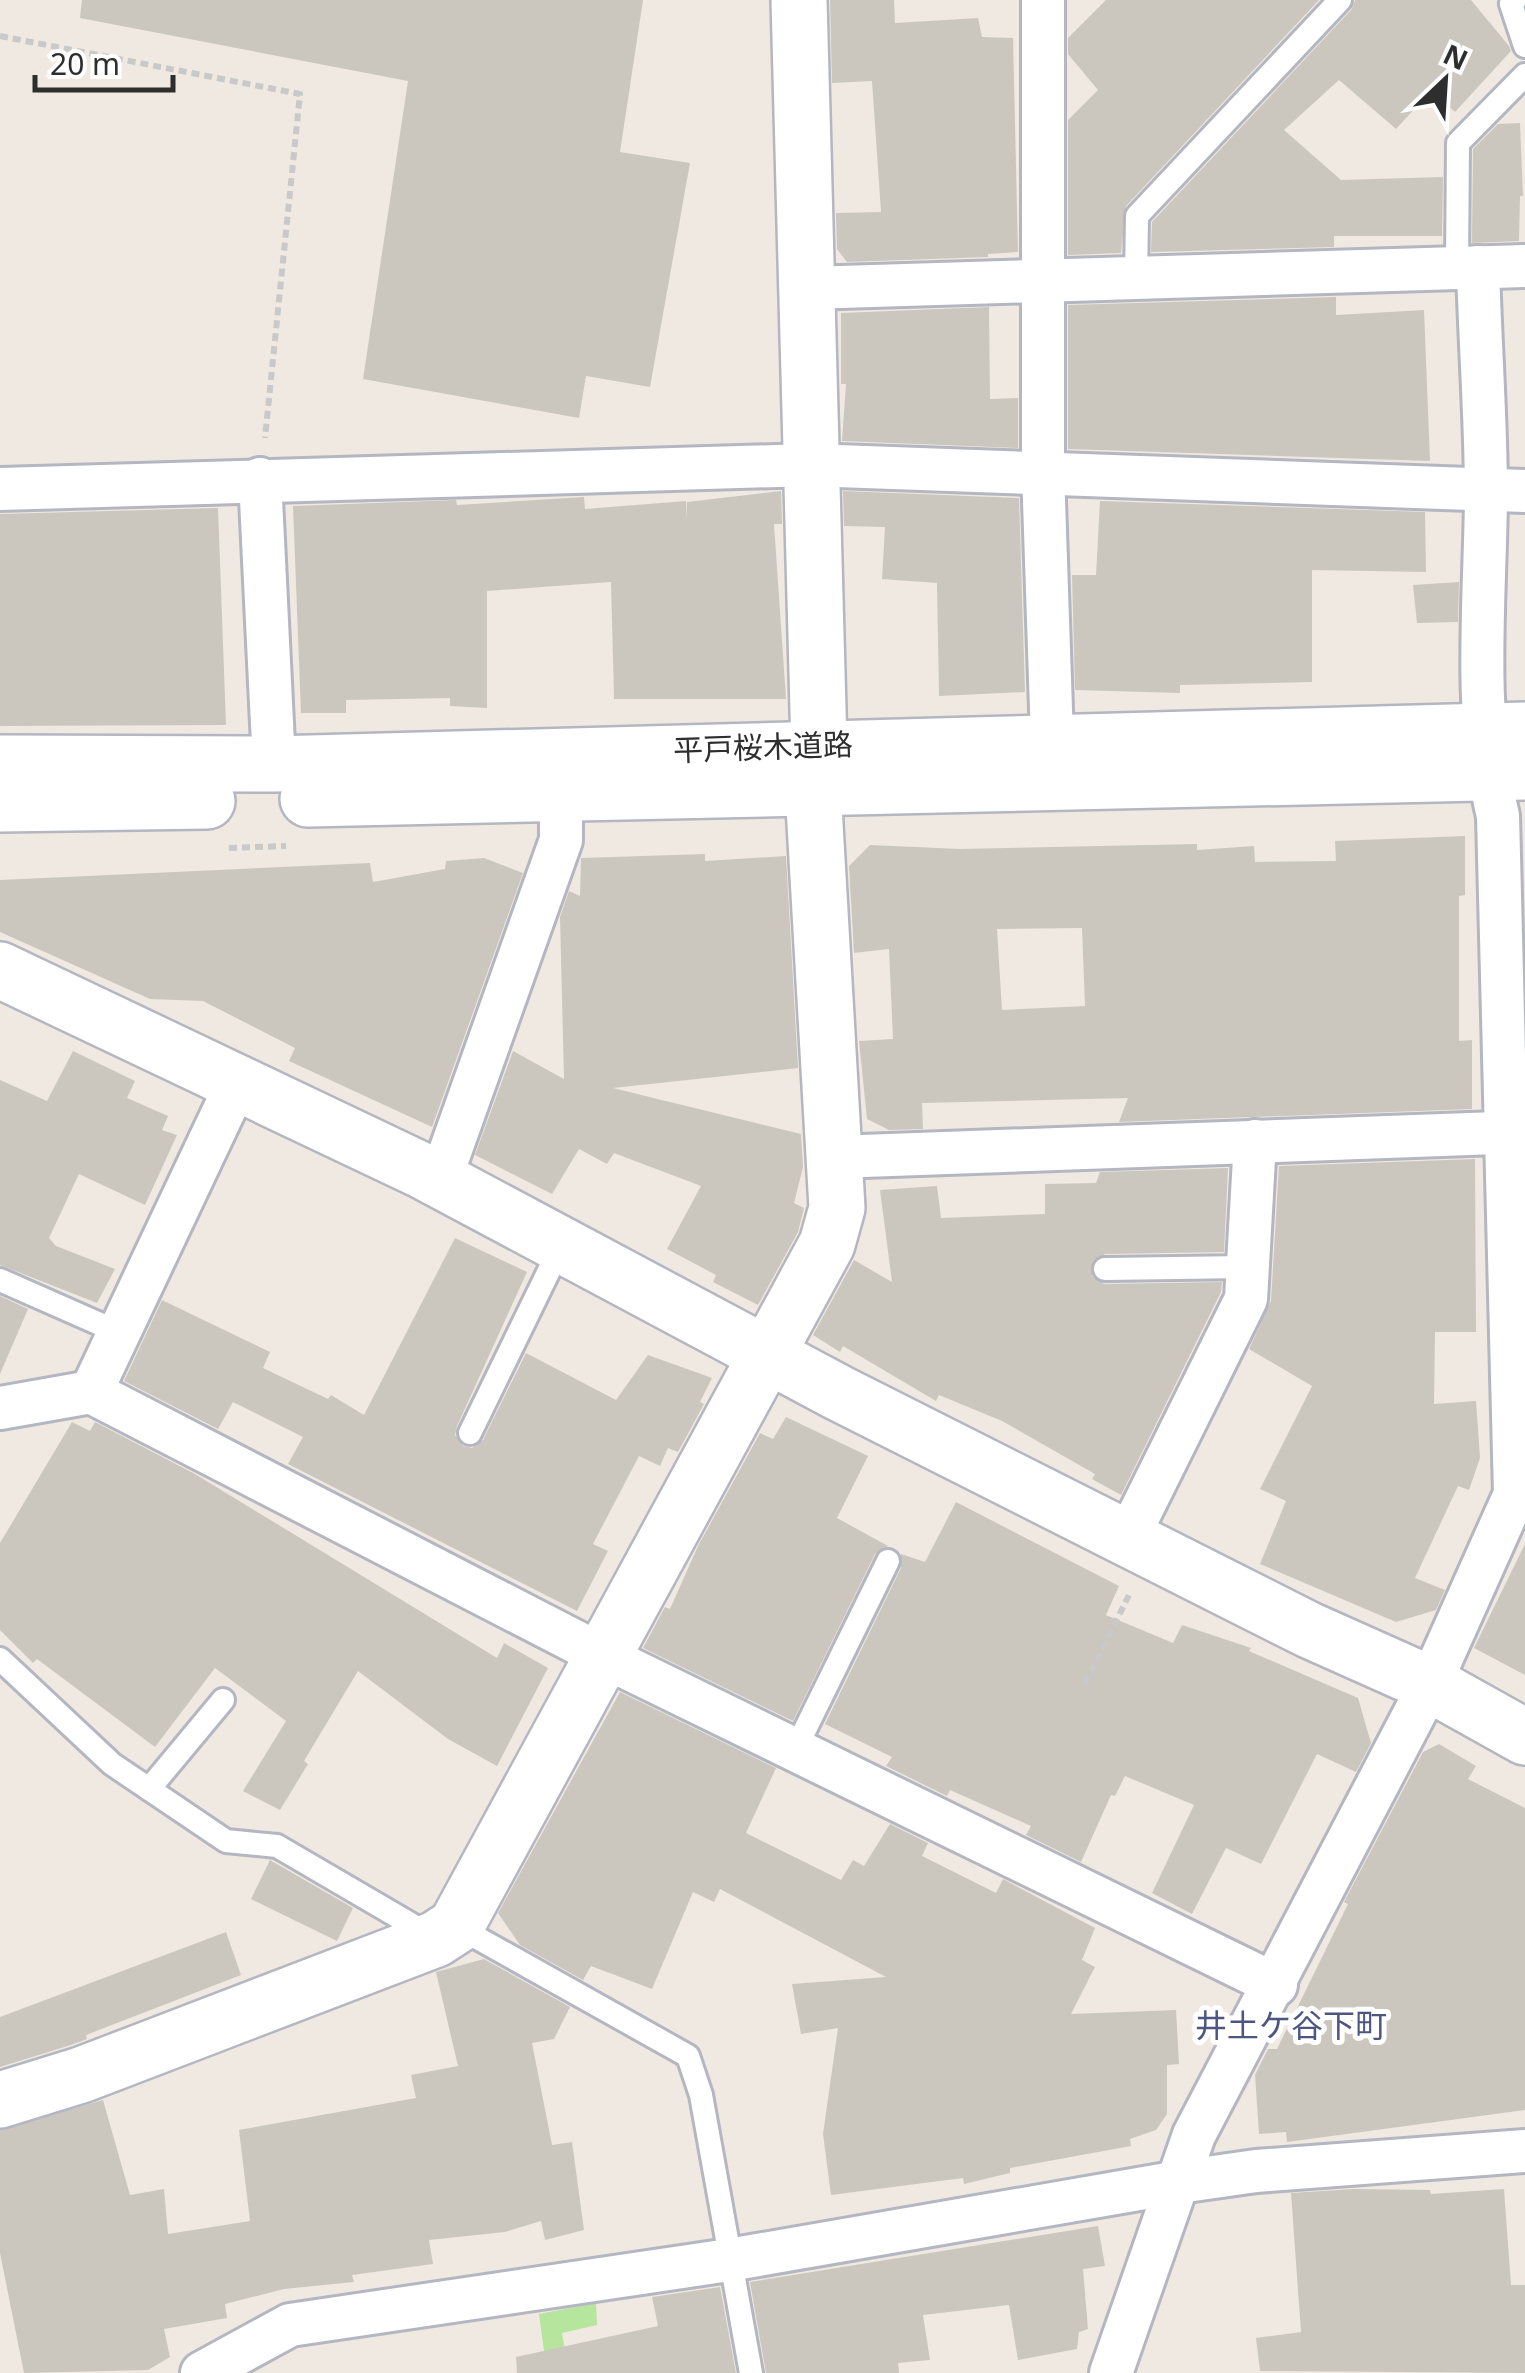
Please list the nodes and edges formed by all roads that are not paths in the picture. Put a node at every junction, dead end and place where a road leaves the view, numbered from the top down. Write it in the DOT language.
graph roads {
  1 [pos="799,0"];
  2 [pos="1043,0"];
  3 [pos="1340,0"];
  4 [pos="1516,0"];
  5 [pos="1525,46"];
  6 [pos="1525,74"];
  7 [pos="1525,266"];
  8 [pos="1467,268"];
  9 [pos="1136,278"];
  10 [pos="1041,281"];
  11 [pos="808,288"];
  12 [pos="809,465"];
  13 [pos="1043,471"];
  14 [pos="260,479"];
  15 [pos="0,489"];
  16 [pos="1505,492"];
  17 [pos="1052,739"];
  18 [pos="1506,752"];
  19 [pos="0,763"];
  20 [pos="274,764"];
  21 [pos="816,768"];
  22 [pos="561,796"];
  23 [pos="0,804"];
  24 [pos="0,970"];
  25 [pos="238,1081"];
  26 [pos="1517,1132"];
  27 [pos="1254,1141"];
  28 [pos="834,1157"];
  29 [pos="440,1180"];
  30 [pos="562,1244"];
  31 [pos="1248,1266"];
  32 [pos="1106,1269"];
  33 [pos="0,1280"];
  34 [pos="118,1332"];
  35 [pos="768,1354"];
  36 [pos="90,1392"];
  37 [pos="0,1408"];
  38 [pos="470,1434"];
  39 [pos="1520,1496"];
  40 [pos="888,1560"];
  41 [pos="1131,1560"];
  42 [pos="605,1657"];
  43 [pos="0,1659"];
  44 [pos="1430,1684"];
  45 [pos="223,1700"];
  46 [pos="1525,1737"];
  47 [pos="795,1750"];
  48 [pos="149,1789"];
  49 [pos="446,1932"];
  50 [pos="1276,1985"];
  51 [pos="0,2100"];
  52 [pos="1525,2151"];
  53 [pos="1179,2182"];
  54 [pos="729,2260"];
  55 [pos="202,2373"];
  56 [pos="752,2373"];
  57 [pos="1112,2373"];
  1 -- 11 [label="street"];
  2 -- 10 [label="street"];
  3 -- 9 [label="lane"];
  4 -- 5 [label="lane"];
  6 -- 8 [label="lane"];
  7 -- 8 [label="street"];
  8 -- 9 [label="street"];
  8 -- 16 [label="street"];
  9 -- 10 [label="street"];
  10 -- 11 [label="street"];
  10 -- 13 [label="street"];
  11 -- 12 [label="street"];
  12 -- 13 [label="street"];
  12 -- 14 [label="street"];
  12 -- 21 [label="street"];
  13 -- 16 [label="street"];
  13 -- 17 [label="street"];
  14 -- 15 [label="street"];
  14 -- 20 [label="street"];
  16 -- 18 [label="street"];
  17 -- 18 [label="street, 平戸桜木道路"];
  17 -- 21 [label="street, 平戸桜木道路"];
  18 -- 21 [label="street, 平戸桜木道路"];
  18 -- 26 [label="street"];
  19 -- 20 [label="street, 平戸桜木道路"];
  20 -- 21 [label="street, 平戸桜木道路"];
  21 -- 22 [label="street, 平戸桜木道路"];
  21 -- 28 [label="street"];
  22 -- 23 [label="street, 平戸桜木道路"];
  22 -- 29 [label="street"];
  24 -- 25 [label="street"];
  25 -- 29 [label="street"];
  25 -- 34 [label="street"];
  26 -- 27 [label="street"];
  26 -- 39 [label="street"];
  27 -- 28 [label="street"];
  27 -- 31 [label="street"];
  28 -- 35 [label="street"];
  29 -- 30 [label="street"];
  30 -- 35 [label="street"];
  30 -- 38 [label="lane"];
  31 -- 32 [label="lane"];
  31 -- 41 [label="street"];
  33 -- 34 [label="lane"];
  34 -- 36 [label="street"];
  35 -- 41 [label="street"];
  35 -- 42 [label="street"];
  36 -- 37 [label="street"];
  36 -- 42 [label="street"];
  39 -- 44 [label="street"];
  40 -- 47 [label="lane"];
  41 -- 44 [label="street"];
  42 -- 47 [label="street"];
  42 -- 49 [label="street"];
  43 -- 48 [label="lane"];
  44 -- 46 [label="street"];
  44 -- 50 [label="street"];
  45 -- 48 [label="lane"];
  47 -- 50 [label="street"];
  48 -- 49 [label="lane"];
  49 -- 51 [label="street"];
  49 -- 54 [label="lane"];
  50 -- 53 [label="street"];
  52 -- 53 [label="street"];
  53 -- 54 [label="street"];
  53 -- 57 [label="street"];
  54 -- 55 [label="street"];
  54 -- 56 [label="lane"];
}
